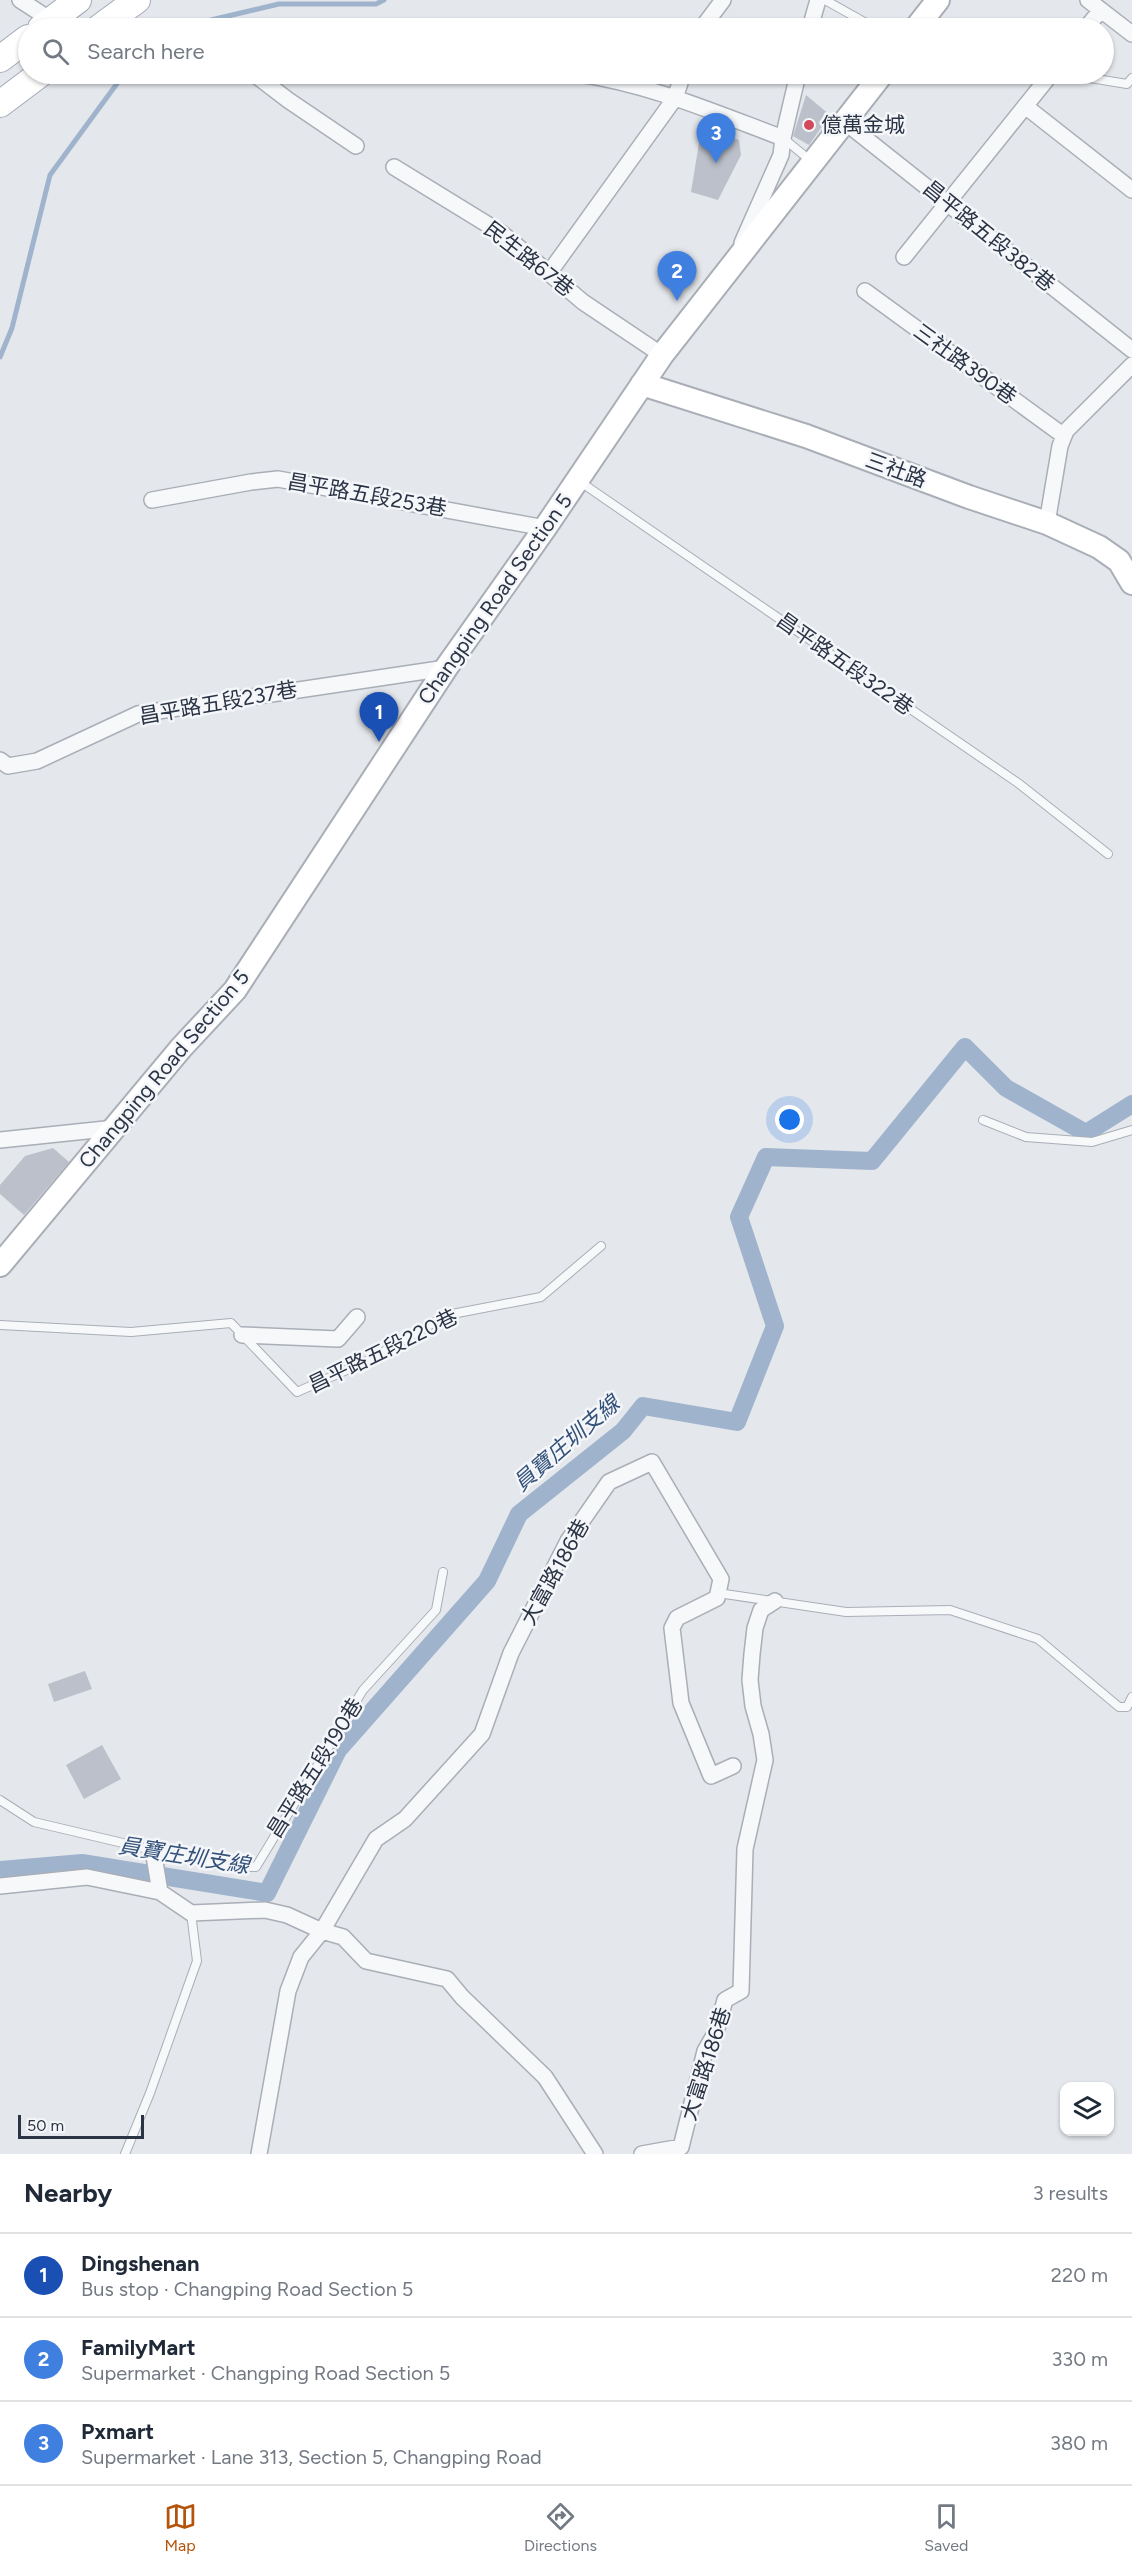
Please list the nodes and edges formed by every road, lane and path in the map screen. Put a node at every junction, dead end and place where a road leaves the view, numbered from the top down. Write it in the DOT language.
graph roads {
  1 [pos="20,0"];
  2 [pos="78,0"];
  3 [pos="137,0"];
  4 [pos="723,0"];
  5 [pos="818,0"];
  6 [pos="825,0"];
  7 [pos="938,0"];
  8 [pos="1088,0"];
  9 [pos="1101,10"];
  10 [pos="42,18"];
  11 [pos="60,18"];
  12 [pos="113,18"];
  13 [pos="710,18"];
  14 [pos="813,18"];
  15 [pos="857,18"];
  16 [pos="924,18"];
  17 [pos="1094,18"];
  18 [pos="1111,18"];
  19 [pos="1114,20"];
  20 [pos="1132,34"];
  21 [pos="18,46"];
  22 [pos="0,59"];
  23 [pos="1132,78"];
  24 [pos="1114,82"];
  25 [pos="27,84"];
  26 [pos="267,84"];
  27 [pos="627,84"];
  28 [pos="680,84"];
  29 [pos="796,84"];
  30 [pos="875,84"];
  31 [pos="1043,84"];
  32 [pos="675,98"];
  33 [pos="0,104"];
  34 [pos="1025,106"];
  35 [pos="846,123"];
  36 [pos="783,138"];
  37 [pos="356,146"];
  38 [pos="813,162"];
  39 [pos="394,166"];
  40 [pos="1132,190"];
  41 [pos="948,203"];
  42 [pos="904,257"];
  43 [pos="732,264"];
  44 [pos="549,273"];
  45 [pos="865,291"];
  46 [pos="1132,350"];
  47 [pos="662,355"];
  48 [pos="1132,365"];
  49 [pos="642,384"];
  50 [pos="1064,436"];
  51 [pos="578,480"];
  52 [pos="152,500"];
  53 [pos="1047,523"];
  54 [pos="545,528"];
  55 [pos="1132,583"];
  56 [pos="446,668"];
  57 [pos="0,760"];
  58 [pos="1108,854"];
  59 [pos="983,1120"];
  60 [pos="116,1128"];
  61 [pos="1132,1130"];
  62 [pos="0,1140"];
  63 [pos="601,1246"];
  64 [pos="0,1265"];
  65 [pos="357,1317"];
  66 [pos="0,1325"];
  67 [pos="242,1335"];
  68 [pos="443,1572"];
  69 [pos="718,1593"];
  70 [pos="775,1601"];
  71 [pos="1132,1697"];
  72 [pos="733,1766"];
  73 [pos="0,1800"];
  74 [pos="153,1850"];
  75 [pos="0,1886"];
  76 [pos="160,1893"];
  77 [pos="191,1913"];
  78 [pos="322,1931"];
  79 [pos="124,2154"];
  80 [pos="259,2154"];
  81 [pos="596,2154"];
  82 [pos="642,2154"];
  1 -- 10 [label="street"];
  2 -- 11 [label="main road"];
  3 -- 12 [label="main road"];
  4 -- 13 [label="street"];
  5 -- 14 [label="street"];
  6 -- 15 [label="lane"];
  7 -- 16 [label="street"];
  8 -- 9 [label="street"];
  9 -- 17 [label="street"];
  9 -- 18 [label="street"];
  19 -- 20 [label="street"];
  21 -- 22 [label="main road"];
  23 -- 24 [label="lane"];
  25 -- 33 [label="main road"];
  26 -- 37 [label="street"];
  27 -- 32 [label="street"];
  28 -- 32 [label="street"];
  29 -- 36 [label="street"];
  30 -- 35 [label="street, Changping Road Section 5"];
  31 -- 34 [label="street"];
  32 -- 36 [label="street"];
  32 -- 44 [label="street"];
  34 -- 40 [label="street"];
  34 -- 41 [label="street"];
  35 -- 38 [label="street, Changping Road Section 5"];
  35 -- 41 [label="street, 昌平路五段382巷"];
  36 -- 38 [label="lane"];
  36 -- 43 [label="street"];
  38 -- 43 [label="street, Changping Road Section 5"];
  39 -- 44 [label="street, 民生路67巷"];
  41 -- 42 [label="street"];
  41 -- 46 [label="street, 昌平路五段382巷"];
  43 -- 47 [label="street, Changping Road Section 5"];
  44 -- 47 [label="street, 民生路67巷"];
  45 -- 50 [label="street, 三社路390巷"];
  47 -- 49 [label="street, Changping Road Section 5"];
  48 -- 50 [label="street"];
  49 -- 51 [label="street, Changping Road Section 5"];
  49 -- 53 [label="street, 三社路"];
  50 -- 53 [label="street"];
  51 -- 54 [label="street, Changping Road Section 5"];
  51 -- 58 [label="lane, 昌平路五段322巷"];
  52 -- 54 [label="street, 昌平路五段253巷"];
  53 -- 55 [label="street, 三社路"];
  54 -- 56 [label="street, Changping Road Section 5"];
  56 -- 57 [label="street, 昌平路五段237巷"];
  56 -- 60 [label="street, Changping Road Section 5"];
  59 -- 61 [label="lane"];
  60 -- 62 [label="street"];
  60 -- 64 [label="street, Changping Road Section 5"];
  63 -- 67 [label="lane, 昌平路五段220巷"];
  65 -- 67 [label="street, 昌平路五段220巷"];
  66 -- 67 [label="lane, 昌平路五段220巷"];
  68 -- 74 [label="lane, 昌平路五段190巷"];
  69 -- 70 [label="lane"];
  69 -- 72 [label="street"];
  69 -- 78 [label="street, 大富路186巷"];
  70 -- 71 [label="lane"];
  70 -- 82 [label="street, 大富路186巷"];
  73 -- 74 [label="lane, 昌平路五段190巷"];
  74 -- 76 [label="street"];
  75 -- 76 [label="street"];
  76 -- 77 [label="street"];
  77 -- 78 [label="street"];
  77 -- 79 [label="lane"];
  78 -- 80 [label="street, 大富路186巷"];
  78 -- 81 [label="street"];
}
